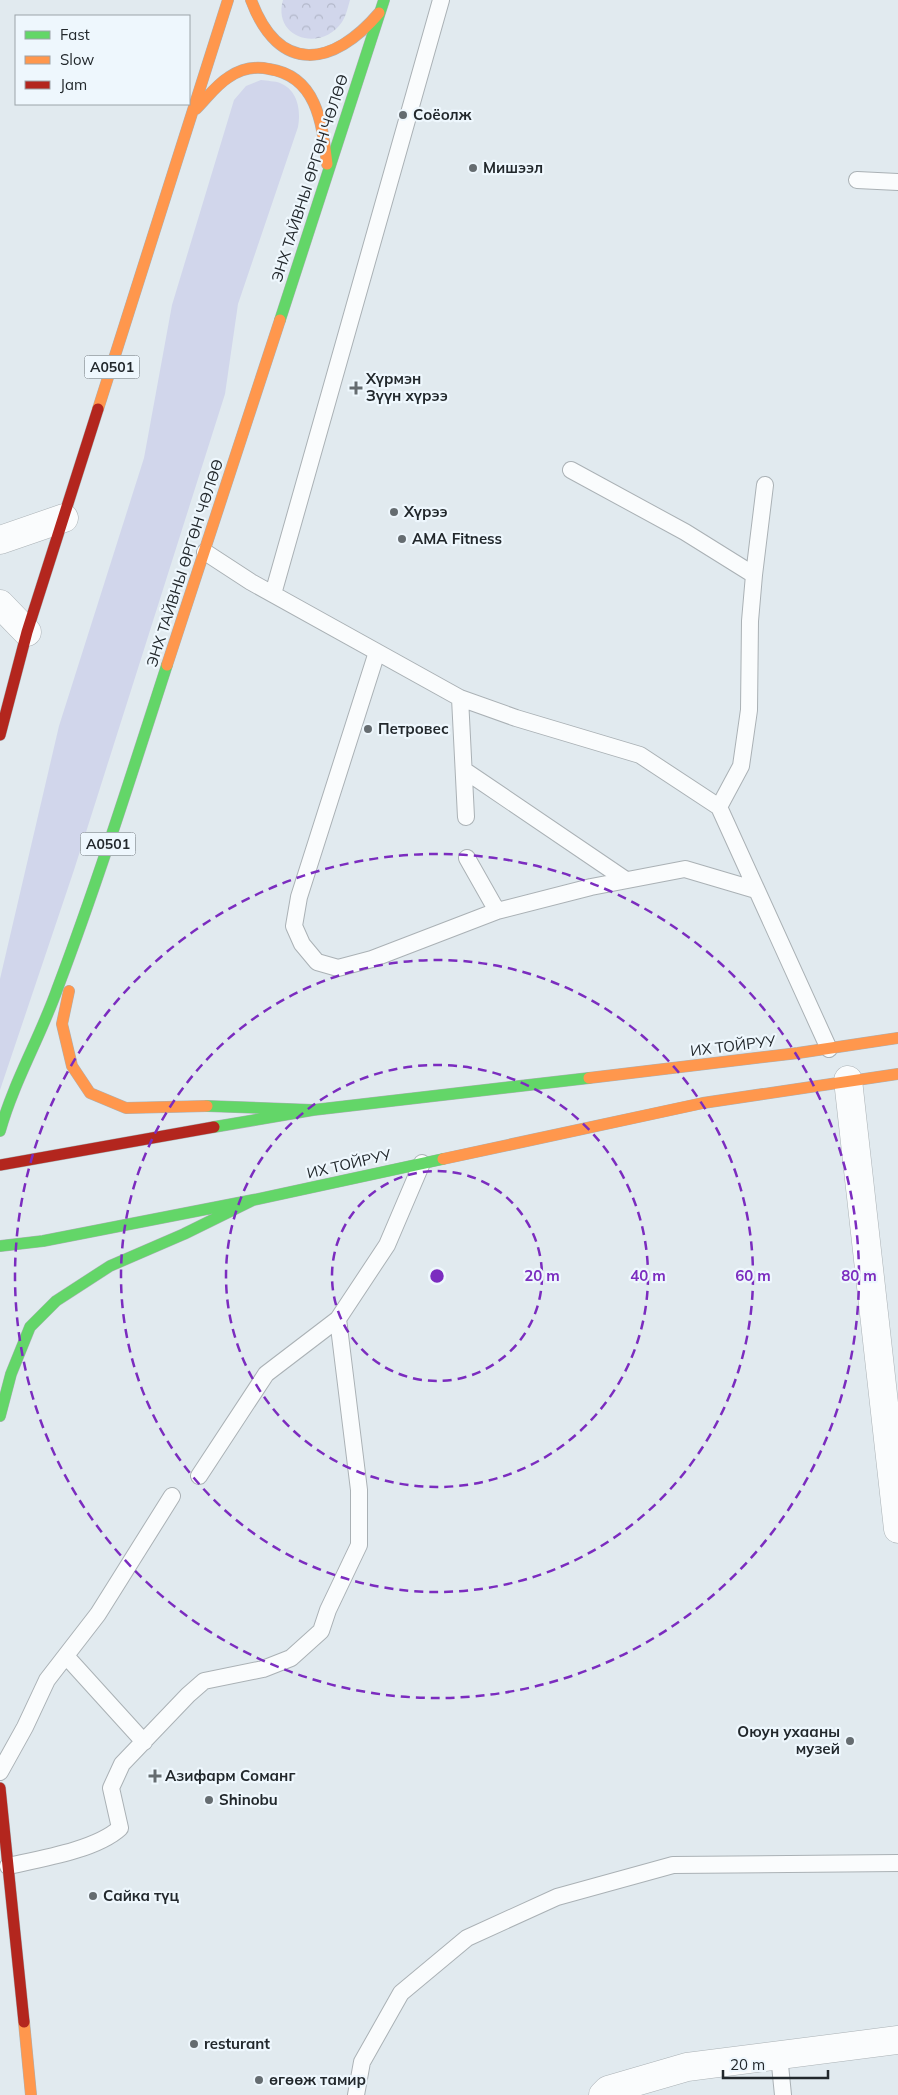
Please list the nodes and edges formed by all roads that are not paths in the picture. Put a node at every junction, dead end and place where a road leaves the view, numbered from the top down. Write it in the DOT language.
graph roads {
  1 [pos="228,0"];
  2 [pos="251,0"];
  3 [pos="441,0"];
  4 [pos="383,5"];
  5 [pos="193,112"];
  6 [pos="328,170"];
  7 [pos="858,180"];
  8 [pos="898,182"];
  9 [pos="571,470"];
  10 [pos="765,485"];
  11 [pos="64,518"];
  12 [pos="0,540"];
  13 [pos="205,552"];
  14 [pos="754,575"];
  15 [pos="273,594"];
  16 [pos="0,604"];
  17 [pos="27,632"];
  18 [pos="377,652"];
  19 [pos="460,698"];
  20 [pos="0,735"];
  21 [pos="464,770"];
  22 [pos="719,808"];
  23 [pos="466,817"];
  24 [pos="467,858"];
  25 [pos="626,880"];
  26 [pos="756,890"];
  27 [pos="89,904"];
  28 [pos="497,911"];
  29 [pos="898,1038"];
  30 [pos="829,1049"];
  31 [pos="898,1074"];
  32 [pos="848,1080"];
  33 [pos="313,1110"];
  34 [pos="0,1131"];
  35 [pos="422,1162"];
  36 [pos="0,1165"];
  37 [pos="253,1200"];
  38 [pos="0,1246"];
  39 [pos="338,1319"];
  40 [pos="0,1416"];
  41 [pos="199,1476"];
  42 [pos="172,1496"];
  43 [pos="898,1529"];
  44 [pos="66,1656"];
  45 [pos="144,1742"];
  46 [pos="0,1772"];
  47 [pos="0,1788"];
  48 [pos="898,1863"];
  49 [pos="8,1866"];
  50 [pos="898,2040"];
  51 [pos="779,2055"];
  52 [pos="31,2095"];
  53 [pos="356,2095"];
  54 [pos="603,2095"];
  55 [pos="782,2095"];
  1 -- 5 [label="main road, A0501"];
  2 -- 4 [label="main road"];
  3 -- 15 [label="lane"];
  4 -- 6 [label="main road, ЭНХ ТАЙВНЫ ӨРГӨН ЧӨЛӨӨ / A0501"];
  5 -- 6 [label="main road"];
  5 -- 11 [label="main road, A0501"];
  6 -- 13 [label="main road, ЭНХ ТАЙВНЫ ӨРГӨН ЧӨЛӨӨ / A0501"];
  7 -- 8 [label="lane"];
  9 -- 14 [label="lane"];
  10 -- 14 [label="lane"];
  11 -- 12 [label="street"];
  11 -- 17 [label="main road, A0501"];
  13 -- 15 [label="lane"];
  13 -- 27 [label="main road, ЭНХ ТАЙВНЫ ӨРГӨН ЧӨЛӨӨ / A0501"];
  14 -- 22 [label="lane"];
  15 -- 18 [label="lane"];
  16 -- 17 [label="street"];
  17 -- 20 [label="main road, A0501"];
  18 -- 19 [label="lane"];
  18 -- 28 [label="lane"];
  19 -- 21 [label="lane"];
  19 -- 22 [label="lane"];
  21 -- 23 [label="lane"];
  21 -- 25 [label="lane"];
  22 -- 26 [label="lane"];
  24 -- 28 [label="lane"];
  25 -- 26 [label="lane"];
  25 -- 28 [label="lane"];
  26 -- 30 [label="lane"];
  27 -- 33 [label="main road"];
  27 -- 34 [label="main road, ЭНХ ТАЙВНЫ ӨРГӨН ЧӨЛӨӨ / A0501"];
  29 -- 30 [label="main road, ИХ ТОЙРУУ"];
  30 -- 33 [label="main road, ИХ ТОЙРУУ"];
  31 -- 32 [label="main road, ИХ ТОЙРУУ"];
  32 -- 35 [label="main road, ИХ ТОЙРУУ"];
  32 -- 43 [label="street"];
  33 -- 36 [label="main road"];
  35 -- 37 [label="main road, ИХ ТОЙРУУ"];
  35 -- 39 [label="lane"];
  37 -- 38 [label="main road, ИХ ТОЙРУУ"];
  37 -- 40 [label="main road"];
  39 -- 41 [label="lane"];
  39 -- 45 [label="lane"];
  42 -- 44 [label="lane"];
  44 -- 45 [label="lane"];
  44 -- 46 [label="lane"];
  45 -- 49 [label="lane"];
  47 -- 49 [label="main road"];
  48 -- 53 [label="lane"];
  49 -- 52 [label="main road"];
  50 -- 51 [label="street"];
  51 -- 54 [label="street"];
  51 -- 55 [label="lane"];
}
